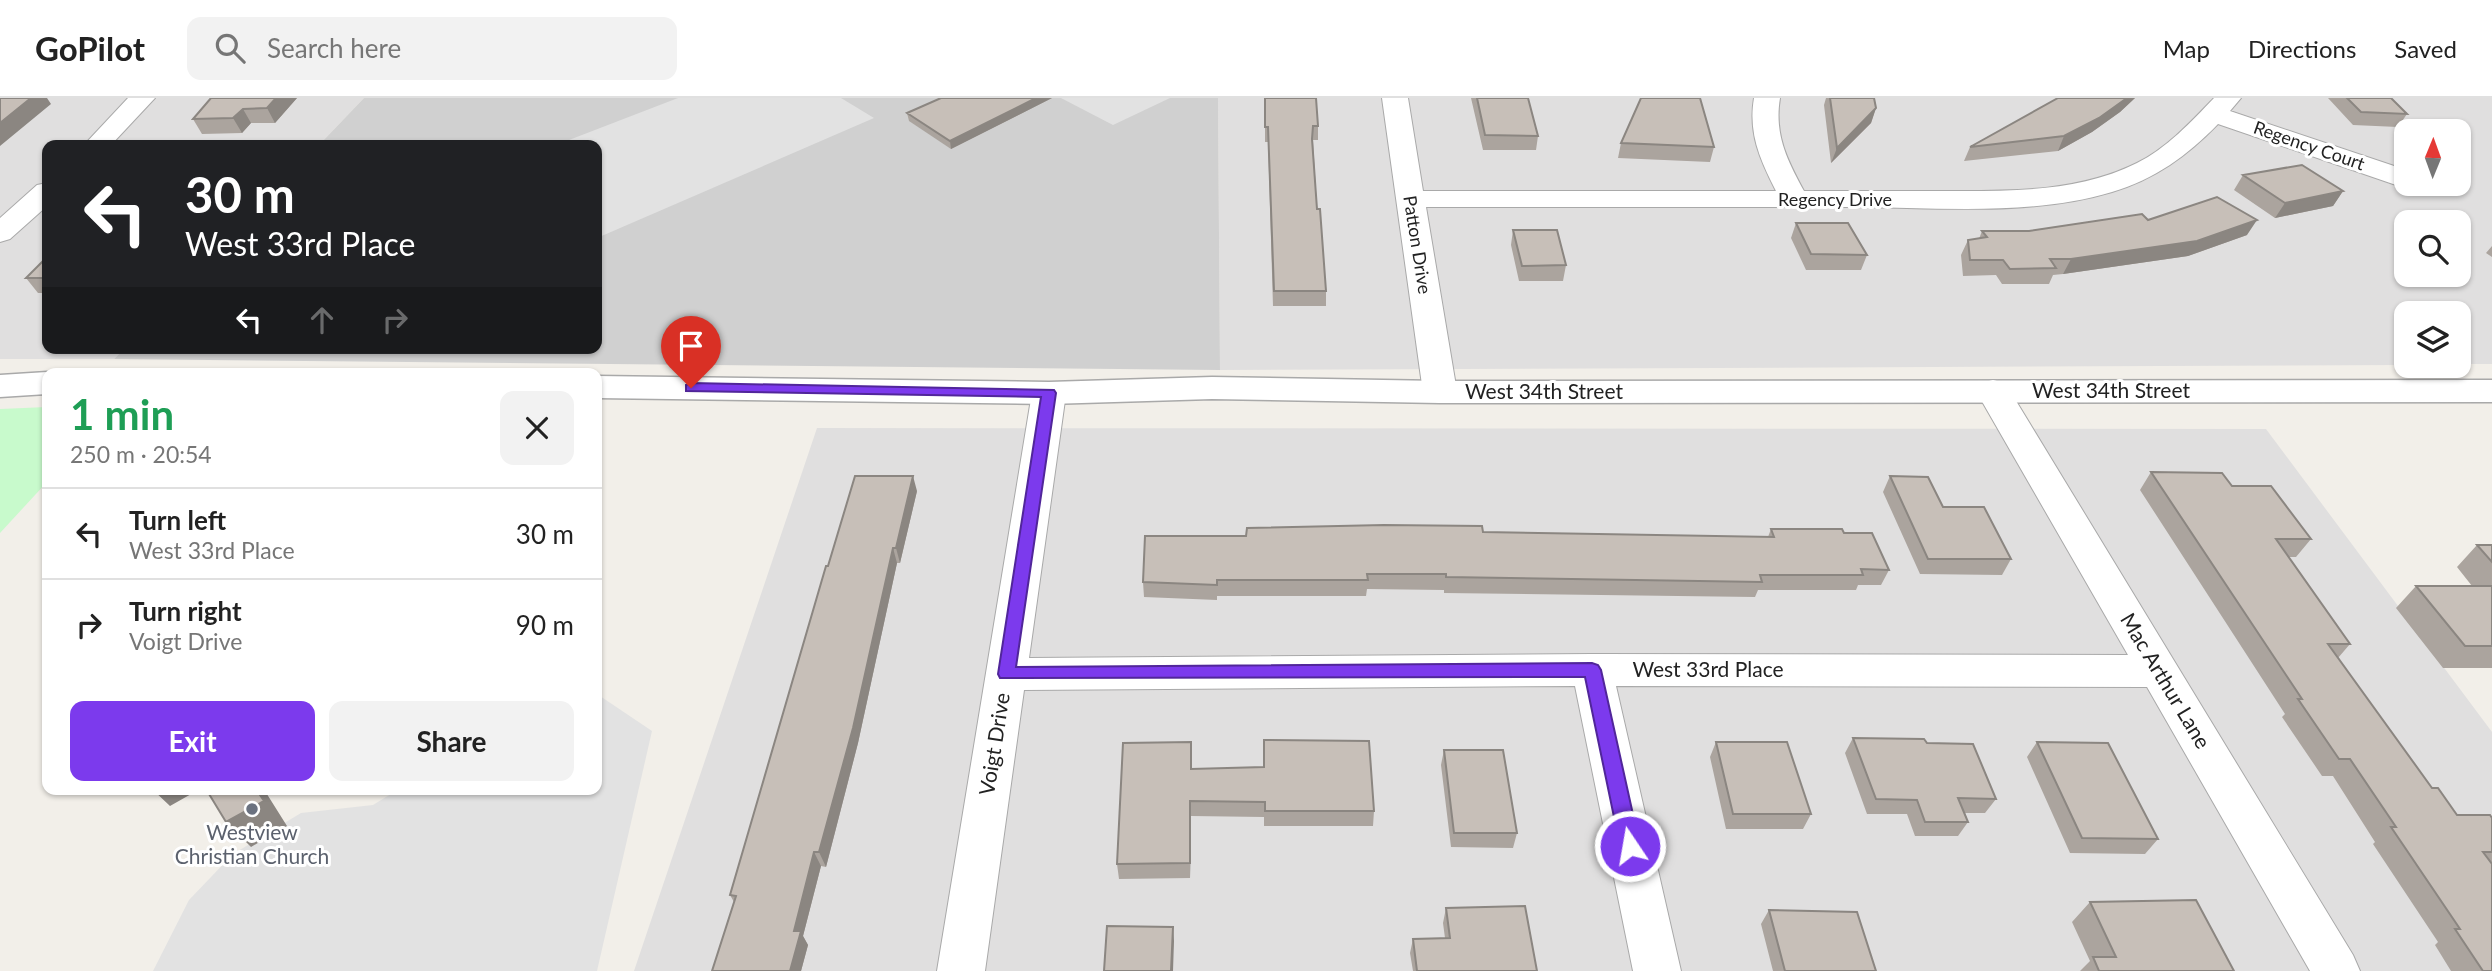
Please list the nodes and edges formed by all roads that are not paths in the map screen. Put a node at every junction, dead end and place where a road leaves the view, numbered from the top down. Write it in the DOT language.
graph roads {
  1 [pos="142,98"];
  2 [pos="1395,98"];
  3 [pos="1767,98"];
  4 [pos="2220,106"];
  5 [pos="102,140"];
  6 [pos="2394,174"];
  7 [pos="42,195"];
  8 [pos="1410,199"];
  9 [pos="1796,201"];
  10 [pos="0,233"];
  11 [pos="42,383"];
  12 [pos="0,386"];
  13 [pos="602,387"];
  14 [pos="1993,391"];
  15 [pos="2492,391"];
  16 [pos="1440,392"];
  17 [pos="1049,393"];
  18 [pos="1592,670"];
  19 [pos="2158,671"];
  20 [pos="1006,674"];
  21 [pos="961,971"];
  22 [pos="1657,971"];
  23 [pos="2336,971"];
  1 -- 5 [label="street"];
  2 -- 8 [label="street, Patton Drive"];
  3 -- 9 [label="street"];
  4 -- 6 [label="street, Regency Court"];
  4 -- 9 [label="street, Regency Drive"];
  7 -- 10 [label="street"];
  8 -- 9 [label="street, Regency Drive"];
  8 -- 16 [label="street, Patton Drive"];
  11 -- 12 [label="street"];
  13 -- 17 [label="street, West 34th Street"];
  14 -- 15 [label="street, West 34th Street"];
  14 -- 16 [label="street, West 34th Street"];
  14 -- 19 [label="street, Mac Arthur Lane"];
  16 -- 17 [label="street, West 34th Street"];
  17 -- 20 [label="street, Voigt Drive"];
  18 -- 19 [label="street, West 33rd Place"];
  18 -- 20 [label="street, West 33rd Place"];
  18 -- 22 [label="street"];
  19 -- 23 [label="street, Mac Arthur Lane"];
  20 -- 21 [label="street, Voigt Drive"];
}
